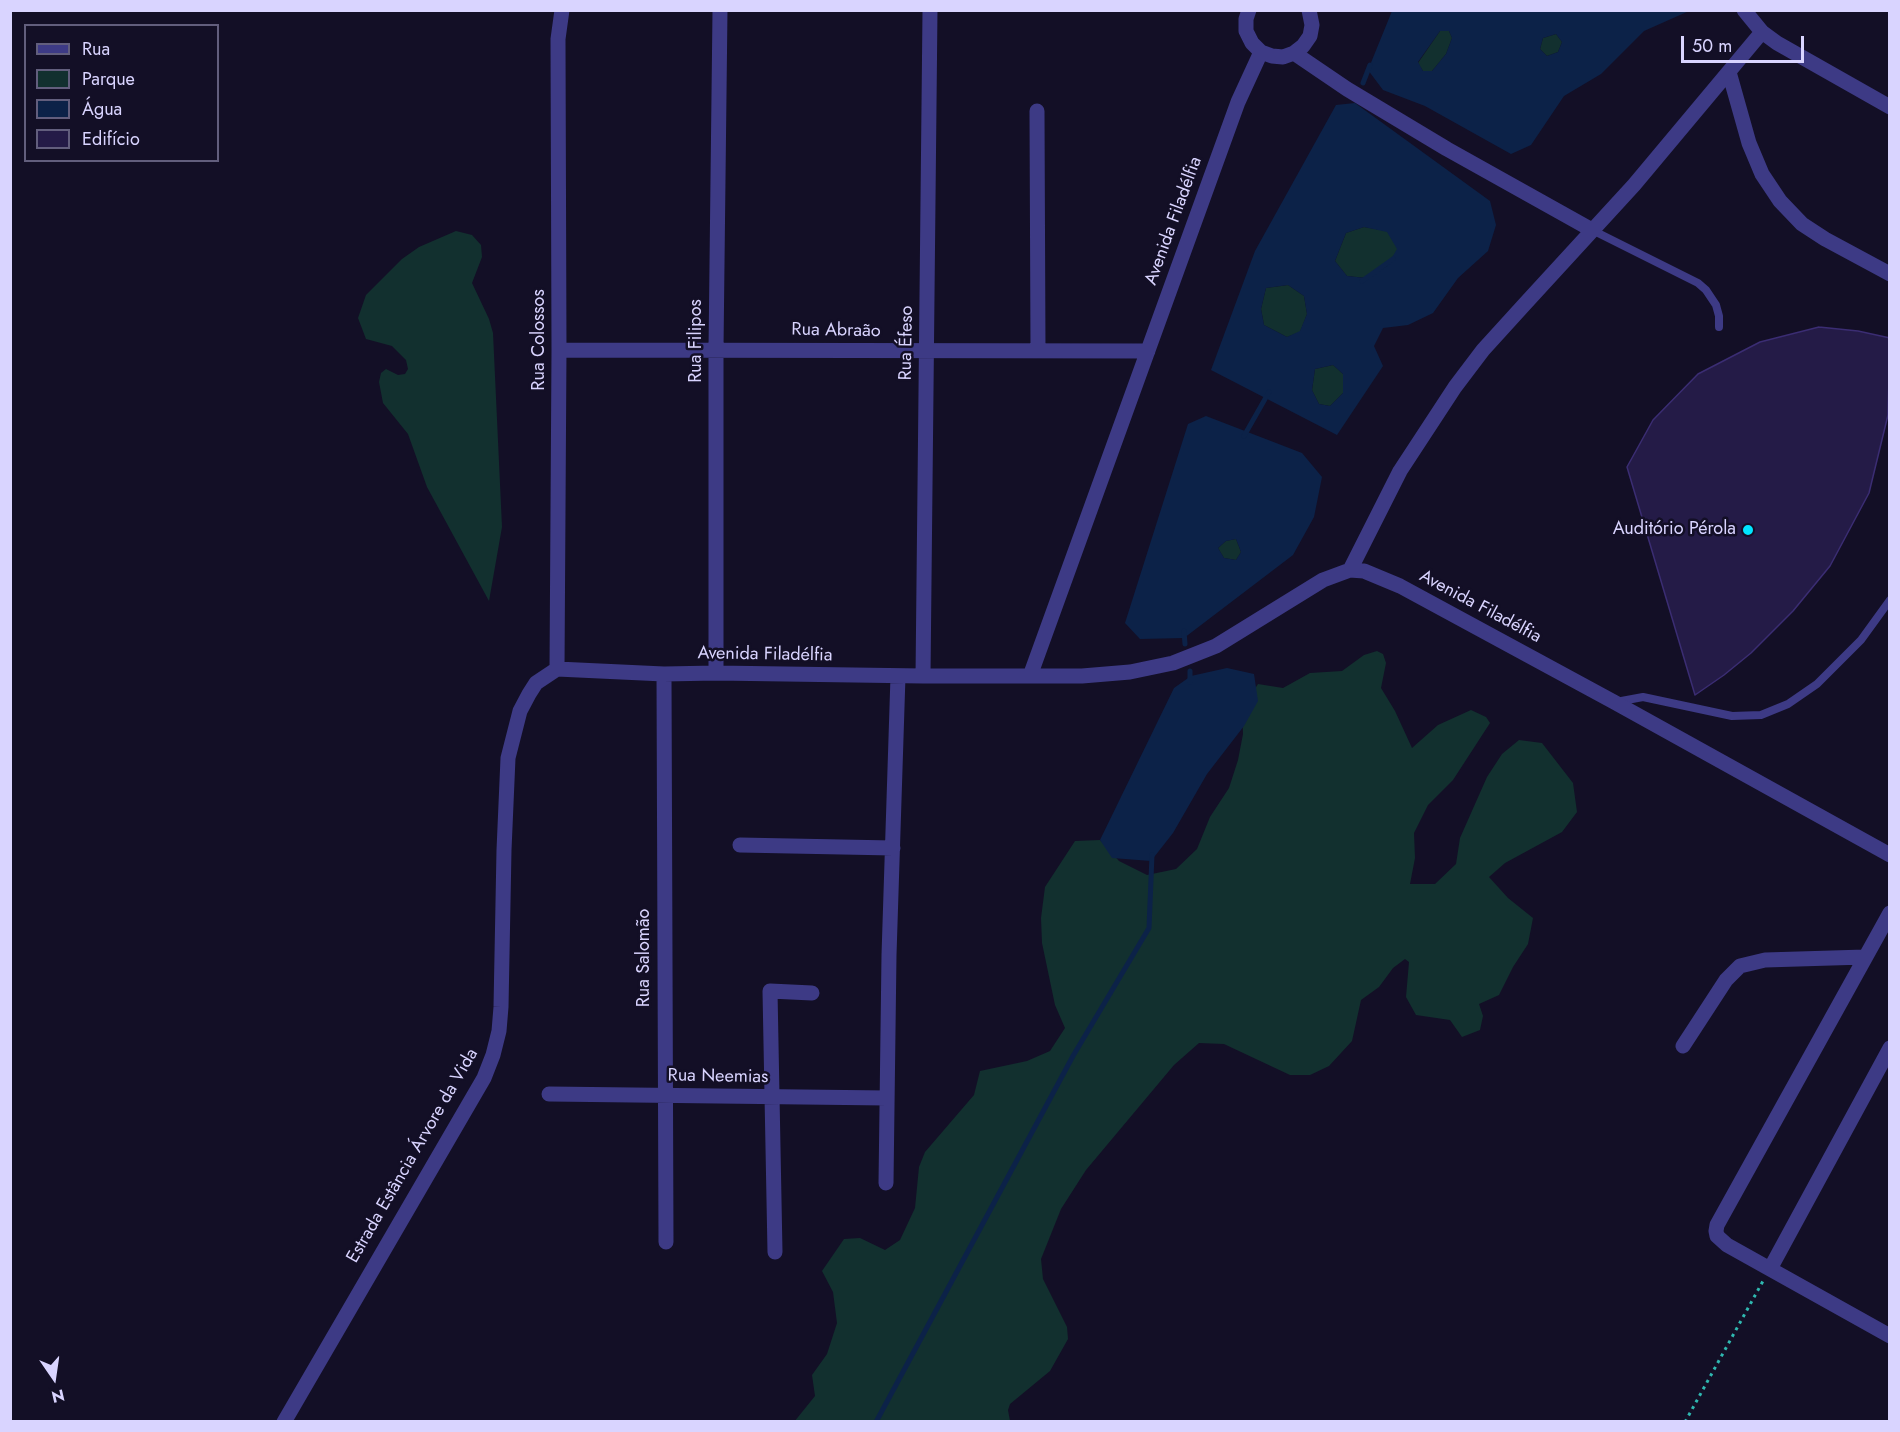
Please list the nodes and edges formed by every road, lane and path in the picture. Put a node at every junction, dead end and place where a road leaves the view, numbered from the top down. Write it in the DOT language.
graph roads {
  1 [pos="562,10"];
  2 [pos="720,10"];
  3 [pos="930,10"];
  4 [pos="1249,10"];
  5 [pos="1309,10"];
  6 [pos="1744,10"];
  7 [pos="1762,32"];
  8 [pos="1261,52"];
  9 [pos="1294,53"];
  10 [pos="1729,72"];
  11 [pos="1890,107"];
  12 [pos="1037,111"];
  13 [pos="1592,230"];
  14 [pos="1890,274"];
  15 [pos="1719,327"];
  16 [pos="716,349"];
  17 [pos="560,350"];
  18 [pos="1038,351"];
  19 [pos="1148,351"];
  20 [pos="926,352"];
  21 [pos="1350,570"];
  22 [pos="1890,600"];
  23 [pos="557,669"];
  24 [pos="716,673"];
  25 [pos="664,674"];
  26 [pos="898,676"];
  27 [pos="923,676"];
  28 [pos="1030,676"];
  29 [pos="1614,702"];
  30 [pos="740,845"];
  31 [pos="893,848"];
  32 [pos="1890,855"];
  33 [pos="1890,913"];
  34 [pos="1865,957"];
  35 [pos="813,993"];
  36 [pos="1683,1046"];
  37 [pos="1890,1048"];
  38 [pos="549,1094"];
  39 [pos="665,1096"];
  40 [pos="771,1097"];
  41 [pos="887,1098"];
  42 [pos="886,1183"];
  43 [pos="666,1242"];
  44 [pos="775,1252"];
  45 [pos="1770,1269"];
  46 [pos="1890,1336"];
  47 [pos="284,1422"];
  48 [pos="1685,1422"];
  1 -- 17 [label="street, Rua Colossos"];
  2 -- 16 [label="street, Rua Filipos"];
  3 -- 20 [label="street, Rua Éfeso"];
  4 -- 8 [label="street"];
  5 -- 9 [label="street"];
  6 -- 7 [label="street"];
  7 -- 10 [label="street"];
  7 -- 11 [label="street"];
  8 -- 9 [label="street"];
  8 -- 19 [label="street, Avenida Filadélfia"];
  9 -- 13 [label="street"];
  10 -- 13 [label="street"];
  10 -- 14 [label="street"];
  12 -- 18 [label="street"];
  13 -- 15 [label="lane"];
  13 -- 21 [label="street"];
  16 -- 17 [label="street, Rua Abraão"];
  16 -- 20 [label="street, Rua Abraão"];
  16 -- 24 [label="street, Rua Filipos"];
  17 -- 23 [label="street, Rua Colossos"];
  18 -- 19 [label="street, Rua Abraão"];
  18 -- 20 [label="street, Rua Abraão"];
  19 -- 28 [label="street, Avenida Filadélfia"];
  20 -- 27 [label="street, Rua Éfeso"];
  21 -- 28 [label="street, Avenida Filadélfia"];
  21 -- 29 [label="street, Avenida Filadélfia"];
  22 -- 29 [label="lane"];
  23 -- 25 [label="street, Avenida Filadélfia"];
  23 -- 47 [label="street, Estrada Estância Árvore da Vida"];
  24 -- 25 [label="street, Avenida Filadélfia"];
  24 -- 26 [label="street, Avenida Filadélfia"];
  25 -- 39 [label="street, Rua Salomão"];
  26 -- 27 [label="street, Avenida Filadélfia"];
  26 -- 31 [label="street"];
  27 -- 28 [label="street, Avenida Filadélfia"];
  29 -- 32 [label="street, Avenida Filadélfia"];
  30 -- 31 [label="street"];
  31 -- 41 [label="street"];
  33 -- 34 [label="street"];
  34 -- 36 [label="street"];
  34 -- 45 [label="street"];
  35 -- 40 [label="street"];
  37 -- 45 [label="street"];
  38 -- 39 [label="street, Rua Neemias"];
  39 -- 40 [label="street, Rua Neemias"];
  39 -- 43 [label="street, Rua Salomão"];
  40 -- 41 [label="street, Rua Neemias"];
  40 -- 44 [label="street"];
  41 -- 42 [label="street"];
  45 -- 46 [label="street"];
  45 -- 48 [label="path"];
}
